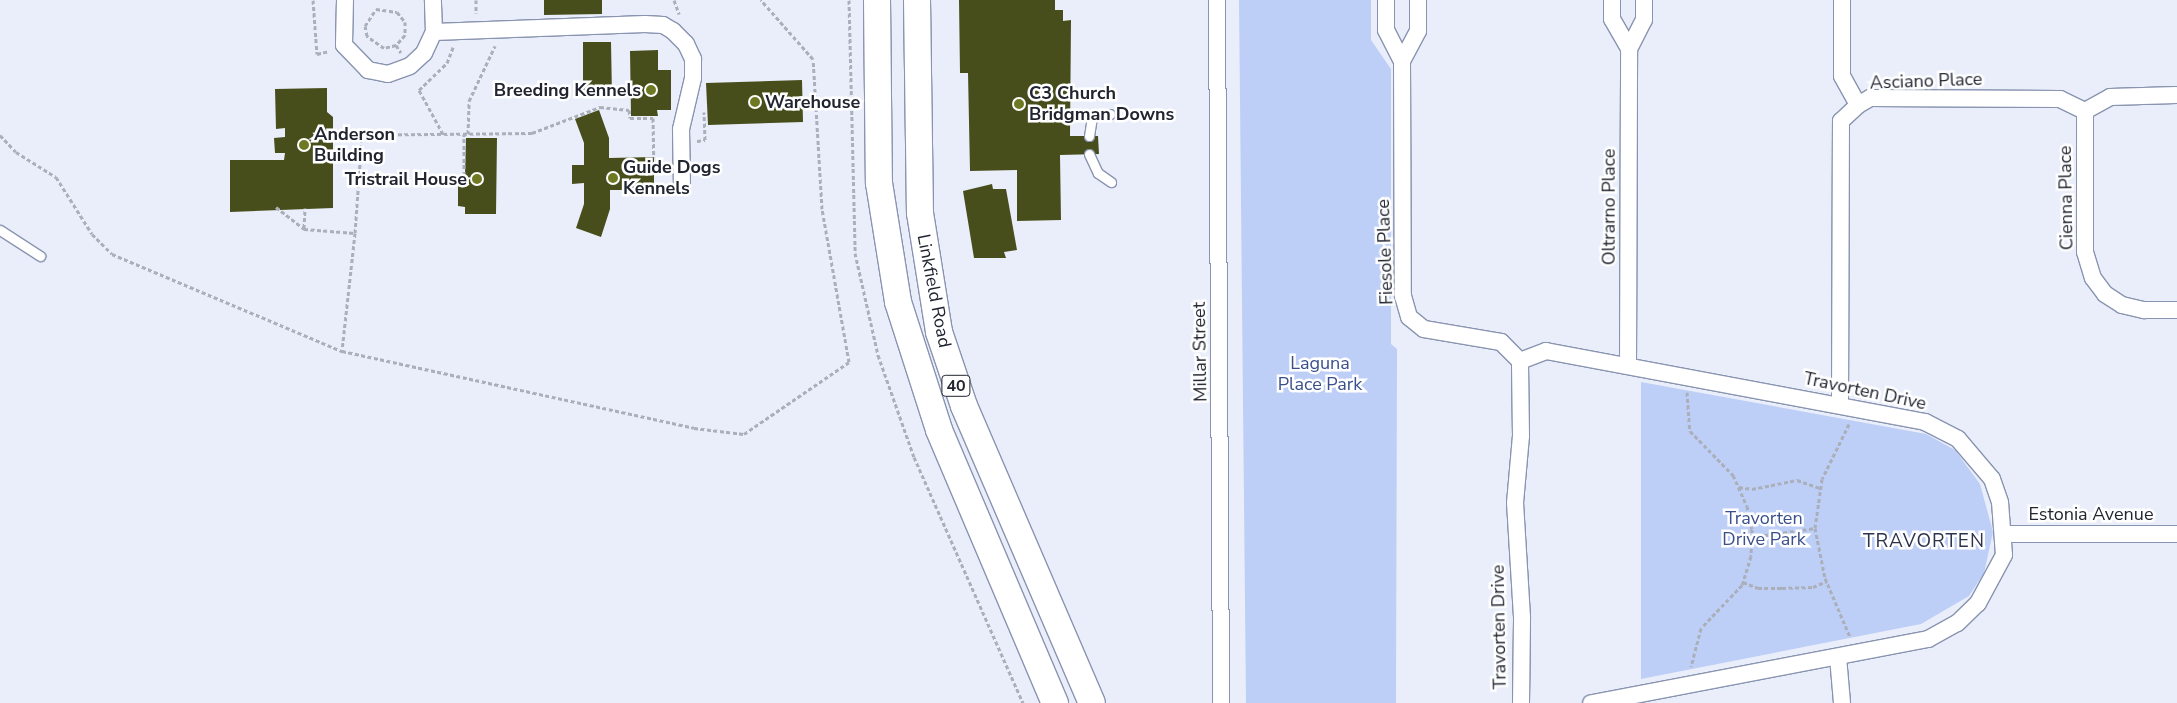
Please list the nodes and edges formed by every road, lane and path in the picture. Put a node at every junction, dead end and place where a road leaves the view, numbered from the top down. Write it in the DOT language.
graph roads {
  1 [pos="313,0"];
  2 [pos="345,0"];
  3 [pos="433,0"];
  4 [pos="761,0"];
  5 [pos="877,0"];
  6 [pos="918,0"];
  7 [pos="1217,0"];
  8 [pos="1386,0"];
  9 [pos="1418,0"];
  10 [pos="1612,0"];
  11 [pos="1644,0"];
  12 [pos="1842,0"];
  13 [pos="434,32"];
  14 [pos="453,42"];
  15 [pos="495,42"];
  16 [pos="396,45"];
  17 [pos="1629,49"];
  18 [pos="324,52"];
  19 [pos="1402,61"];
  20 [pos="410,66"];
  21 [pos="2176,95"];
  22 [pos="1858,104"];
  23 [pos="2085,111"];
  24 [pos="1110,114"];
  25 [pos="443,134"];
  26 [pos="466,134"];
  27 [pos="0,135"];
  28 [pos="333,135"];
  29 [pos="362,135"];
  30 [pos="1089,136"];
  31 [pos="1089,154"];
  32 [pos="654,157"];
  33 [pos="464,176"];
  34 [pos="1111,182"];
  35 [pos="682,188"];
  36 [pos="276,207"];
  37 [pos="305,208"];
  38 [pos="304,229"];
  39 [pos="0,230"];
  40 [pos="355,233"];
  41 [pos="40,256"];
  42 [pos="2177,310"];
  43 [pos="342,351"];
  44 [pos="1520,361"];
  45 [pos="1628,365"];
  46 [pos="1690,379"];
  47 [pos="1847,405"];
  48 [pos="1738,487"];
  49 [pos="1820,488"];
  50 [pos="1815,528"];
  51 [pos="2004,534"];
  52 [pos="2177,534"];
  53 [pos="1751,537"];
  54 [pos="1827,581"];
  55 [pos="1743,582"];
  56 [pos="1846,656"];
  57 [pos="1694,685"];
  58 [pos="1628,699"];
  59 [pos="1055,703"];
  60 [pos="1092,703"];
  61 [pos="1221,703"];
  62 [pos="1521,703"];
  63 [pos="1591,703"];
  64 [pos="1842,703"];
  1 -- 18 [label="path"];
  2 -- 20 [label="street"];
  3 -- 13 [label="street"];
  4 -- 43 [label="path"];
  5 -- 59 [label="main road, Linkfield Road / 40"];
  6 -- 60 [label="main road, Linkfield Road / 40"];
  7 -- 61 [label="street, Millar Street"];
  8 -- 19 [label="street, Fiesole Place"];
  9 -- 19 [label="street, Fiesole Place"];
  10 -- 17 [label="street, Oltrarno Place"];
  11 -- 17 [label="street, Oltrarno Place"];
  12 -- 22 [label="street"];
  13 -- 20 [label="street"];
  13 -- 35 [label="street"];
  14 -- 25 [label="path"];
  15 -- 26 [label="path"];
  16 -- 16 [label="path"];
  16 -- 20 [label="path"];
  17 -- 45 [label="street, Oltrarno Place"];
  19 -- 44 [label="street, Fiesole Place"];
  21 -- 23 [label="street"];
  22 -- 23 [label="street, Asciano Place"];
  22 -- 47 [label="street, Asciano Place"];
  23 -- 42 [label="street, Cienna Place"];
  24 -- 30 [label="lane"];
  25 -- 26 [label="path"];
  25 -- 29 [label="path"];
  26 -- 32 [label="path"];
  26 -- 33 [label="path"];
  27 -- 43 [label="path"];
  28 -- 29 [label="path"];
  29 -- 40 [label="path"];
  31 -- 34 [label="lane"];
  36 -- 38 [label="path"];
  37 -- 38 [label="path"];
  38 -- 40 [label="path"];
  39 -- 41 [label="lane"];
  40 -- 43 [label="path"];
  44 -- 45 [label="street, Travorten Drive"];
  44 -- 62 [label="street, Travorten Drive"];
  45 -- 46 [label="street, Travorten Drive"];
  46 -- 47 [label="street, Travorten Drive"];
  46 -- 48 [label="path"];
  47 -- 49 [label="path"];
  47 -- 51 [label="street, Travorten Drive"];
  48 -- 49 [label="path"];
  48 -- 53 [label="path"];
  49 -- 50 [label="path"];
  50 -- 53 [label="path"];
  50 -- 54 [label="path"];
  51 -- 52 [label="street, Estonia Avenue"];
  51 -- 56 [label="street, Travorten Drive"];
  53 -- 55 [label="path"];
  54 -- 55 [label="path"];
  54 -- 56 [label="path"];
  55 -- 57 [label="path"];
  56 -- 57 [label="street, Travorten Drive"];
  56 -- 64 [label="street"];
  57 -- 58 [label="street, Travorten Drive"];
  58 -- 63 [label="street, Travorten Drive"];
}
